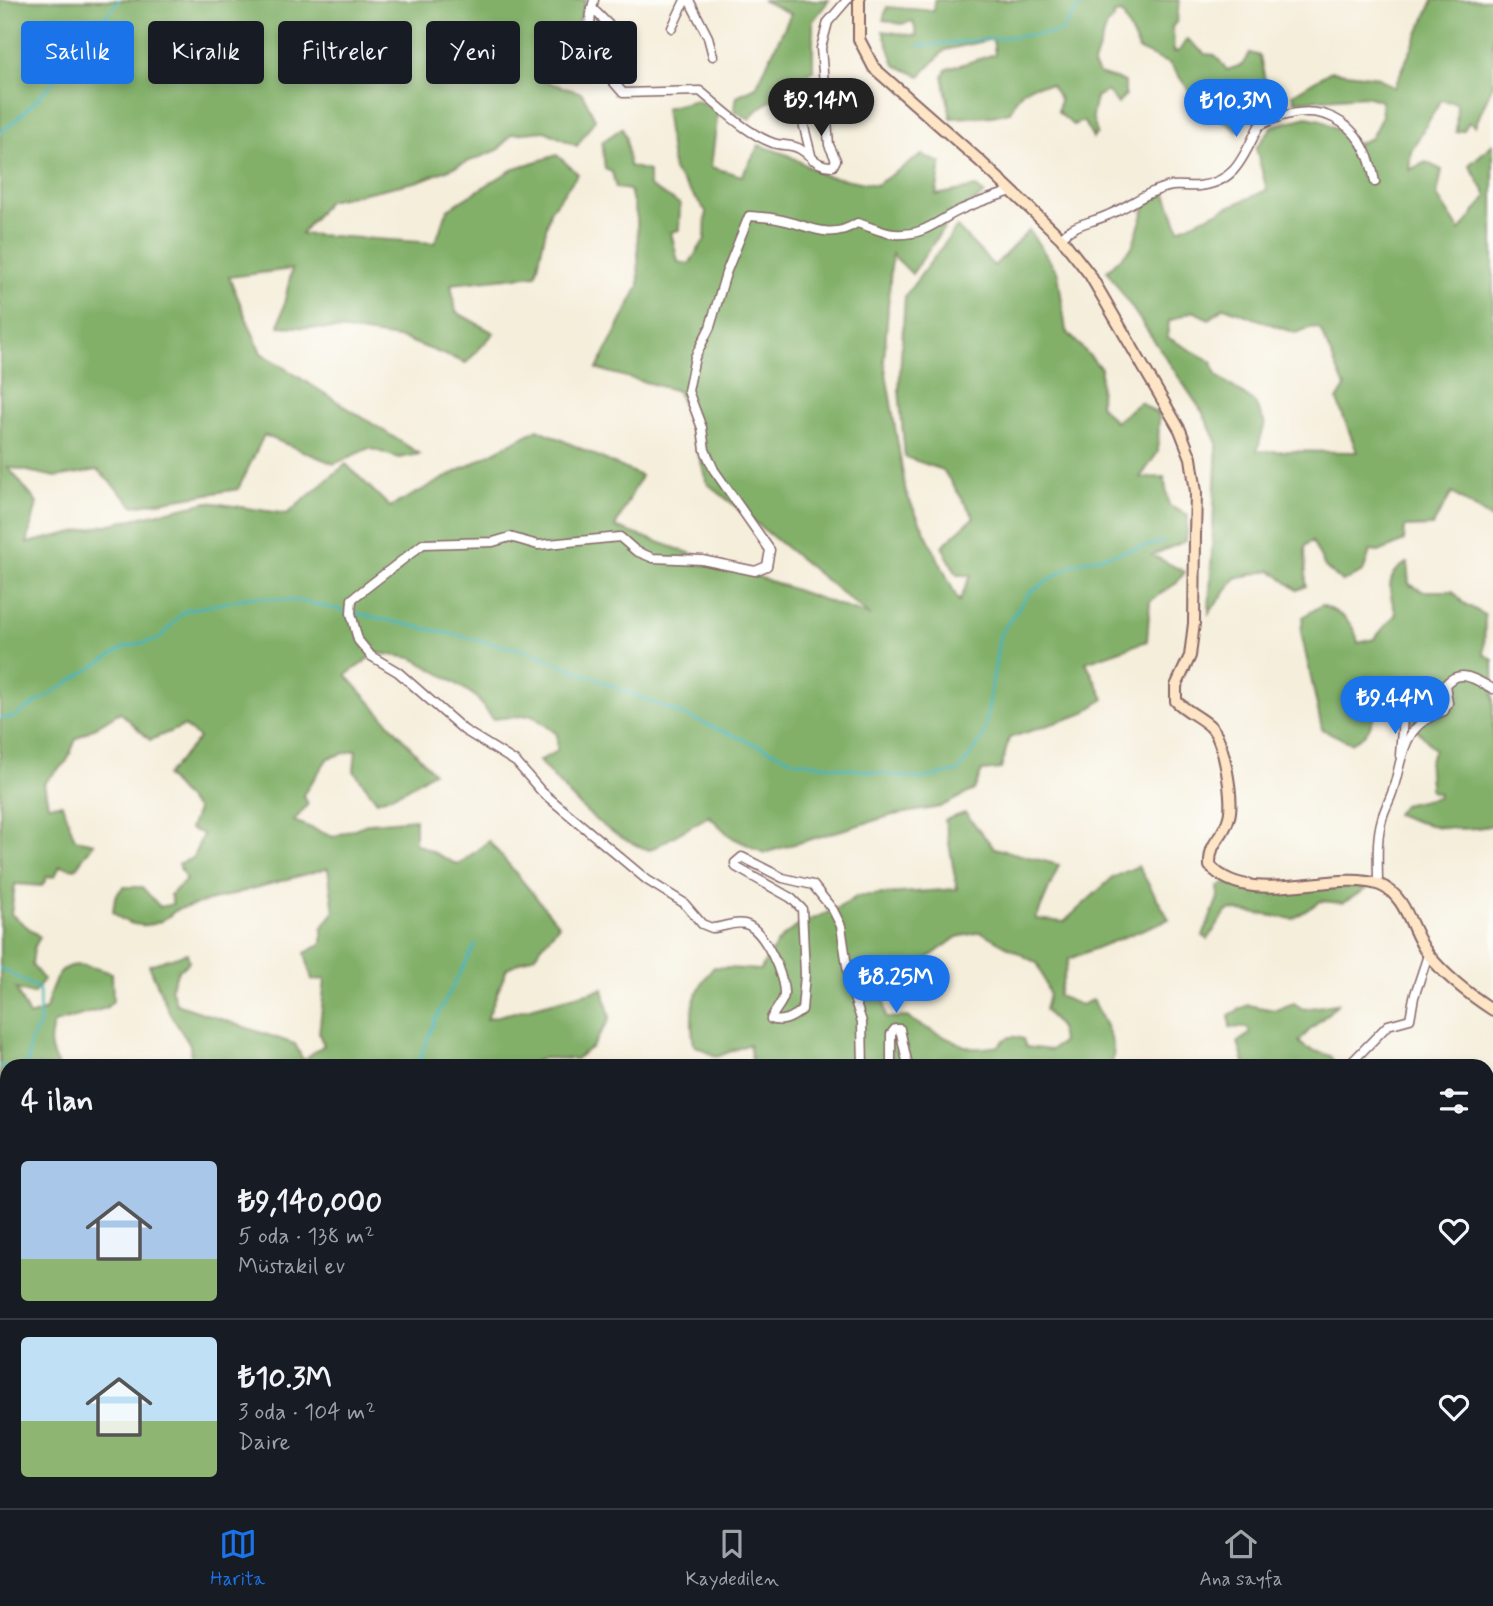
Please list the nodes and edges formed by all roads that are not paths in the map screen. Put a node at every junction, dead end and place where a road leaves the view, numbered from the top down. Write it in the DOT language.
graph roads {
  1 [pos="687,0"];
  2 [pos="847,0"];
  3 [pos="859,0"];
  4 [pos="593,4"];
  5 [pos="608,21"];
  6 [pos="672,28"];
  7 [pos="713,56"];
  8 [pos="803,123"];
  9 [pos="812,159"];
  10 [pos="1374,182"];
  11 [pos="1012,191"];
  12 [pos="1061,238"];
  13 [pos="1493,689"];
  14 [pos="1393,697"];
  15 [pos="1400,755"];
  16 [pos="1378,884"];
  17 [pos="1428,955"];
  18 [pos="1493,1010"];
  19 [pos="863,1059"];
  20 [pos="891,1059"];
  21 [pos="907,1059"];
  22 [pos="1355,1059"];
  1 -- 6 [label="street"];
  1 -- 7 [label="street"];
  2 -- 9 [label="street"];
  3 -- 11 [label="main road"];
  4 -- 5 [label="street"];
  4 -- 9 [label="street"];
  8 -- 9 [label="street"];
  10 -- 12 [label="street"];
  11 -- 12 [label="main road"];
  11 -- 19 [label="street"];
  12 -- 16 [label="main road"];
  13 -- 15 [label="street"];
  14 -- 15 [label="street"];
  15 -- 16 [label="street"];
  16 -- 17 [label="main road"];
  17 -- 18 [label="main road"];
  17 -- 22 [label="street"];
  20 -- 21 [label="street"];
}
